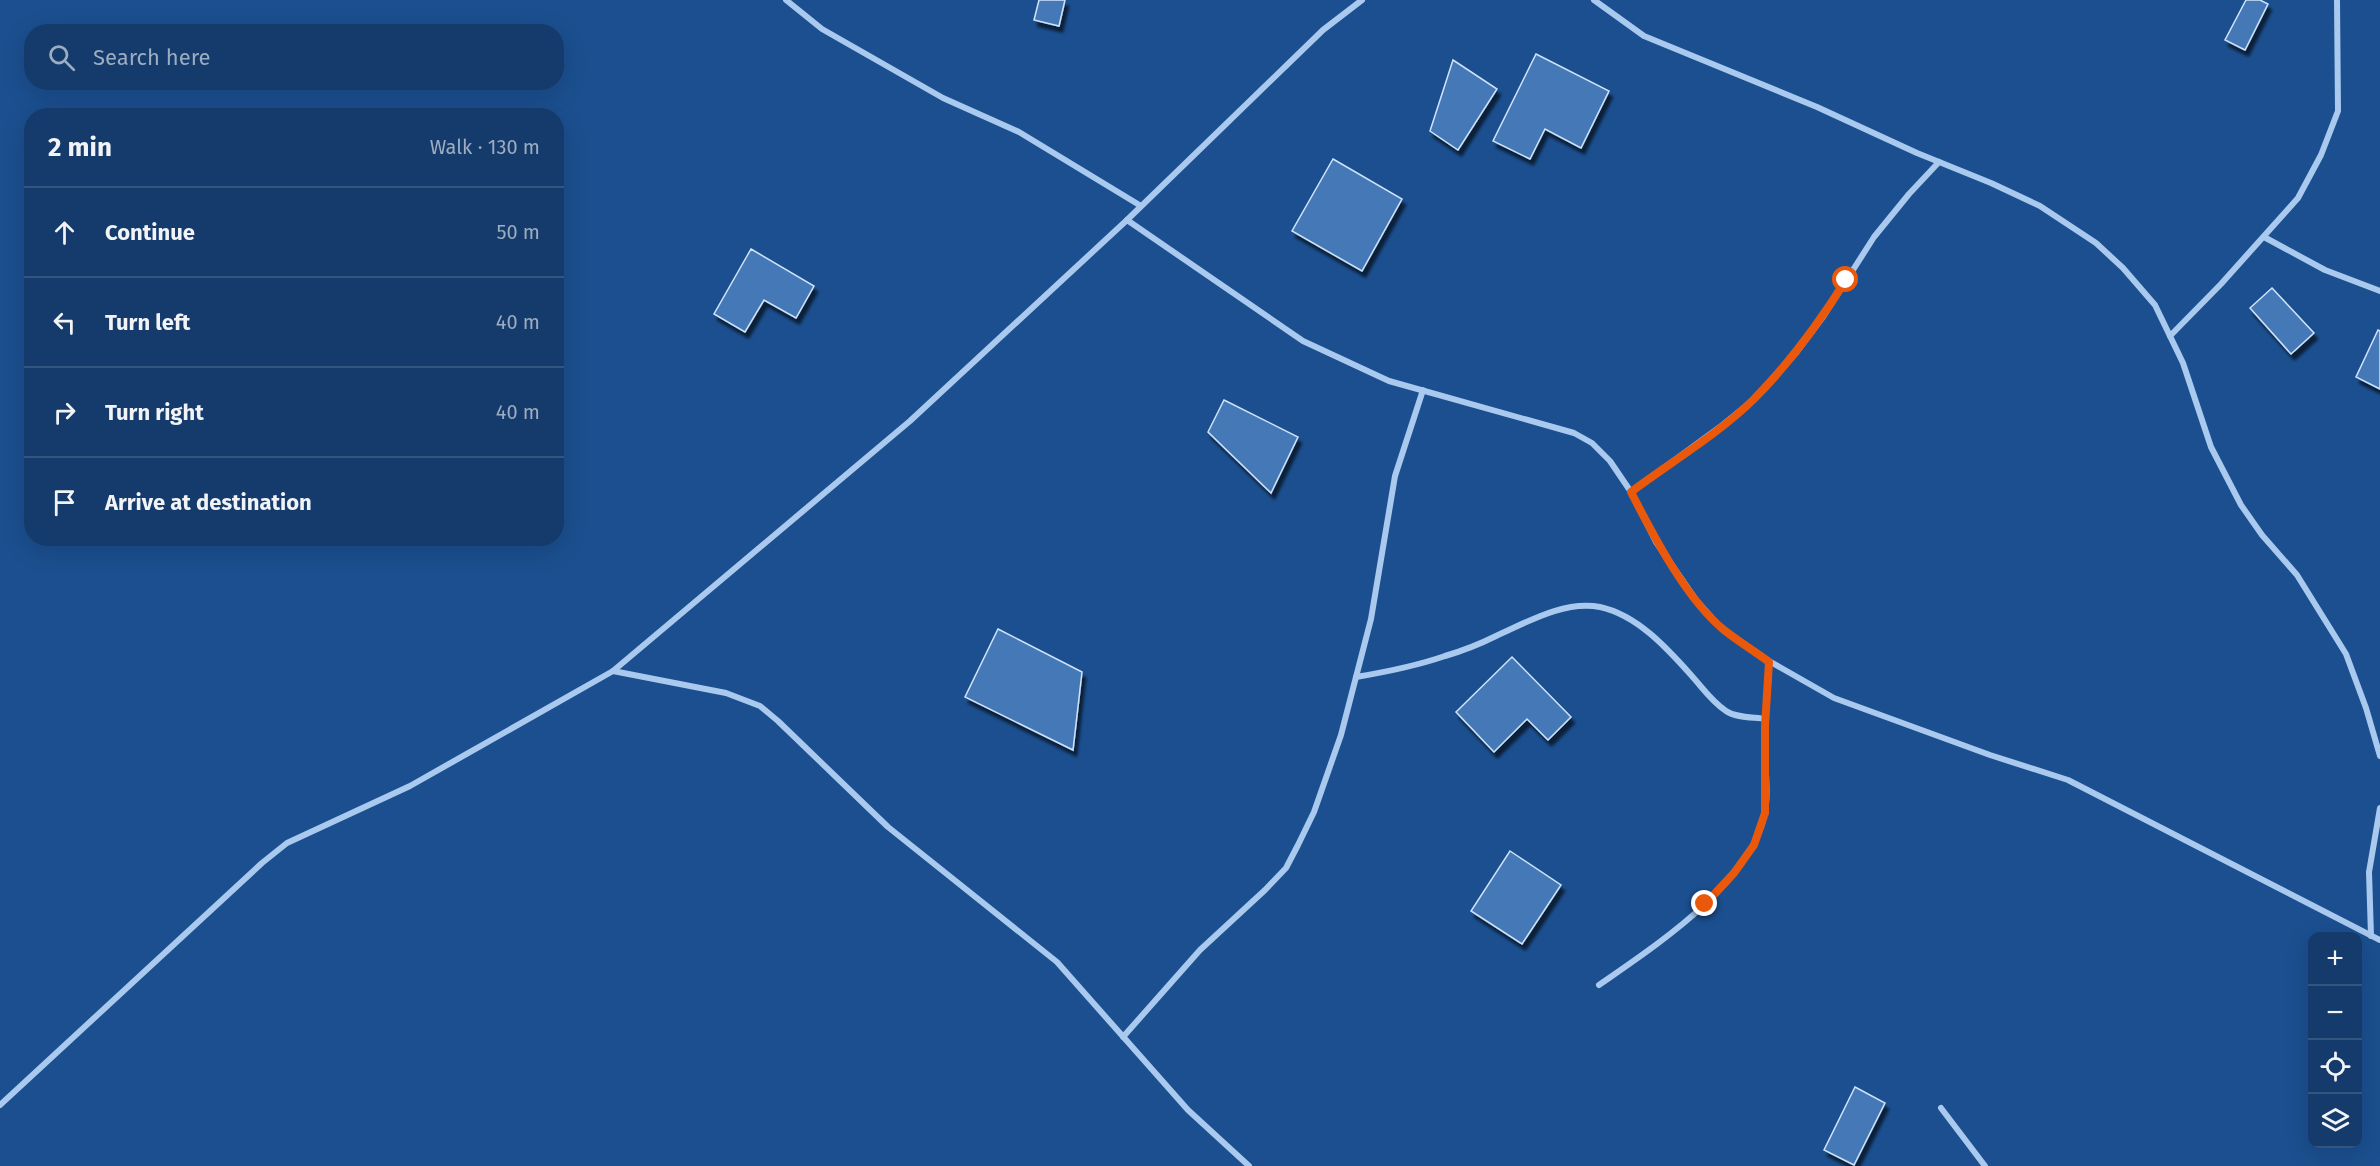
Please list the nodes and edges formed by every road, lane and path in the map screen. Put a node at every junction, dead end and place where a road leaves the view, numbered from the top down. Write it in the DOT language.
graph roads {
  1 [pos="786,0"];
  2 [pos="1362,0"];
  3 [pos="1594,0"];
  4 [pos="2337,0"];
  5 [pos="1939,162"];
  6 [pos="1141,206"];
  7 [pos="1127,220"];
  8 [pos="2264,237"];
  9 [pos="2380,291"];
  10 [pos="2170,336"];
  11 [pos="1423,390"];
  12 [pos="1631,492"];
  13 [pos="1769,662"];
  14 [pos="613,671"];
  15 [pos="1356,677"];
  16 [pos="1766,719"];
  17 [pos="2380,756"];
  18 [pos="2380,808"];
  19 [pos="2371,936"];
  20 [pos="2380,940"];
  21 [pos="1599,985"];
  22 [pos="1123,1037"];
  23 [pos="0,1105"];
  24 [pos="1941,1108"];
  25 [pos="1249,1166"];
  26 [pos="1985,1166"];
  1 -- 6 [label="street"];
  2 -- 6 [label="street"];
  3 -- 5 [label="street"];
  4 -- 8 [label="street"];
  5 -- 10 [label="street"];
  5 -- 12 [label="street"];
  6 -- 7 [label="street"];
  7 -- 11 [label="street"];
  7 -- 14 [label="street"];
  8 -- 9 [label="street"];
  8 -- 10 [label="street"];
  10 -- 17 [label="street"];
  11 -- 12 [label="street"];
  11 -- 15 [label="street"];
  12 -- 13 [label="street"];
  13 -- 16 [label="street"];
  13 -- 19 [label="street"];
  14 -- 22 [label="street"];
  14 -- 23 [label="street"];
  15 -- 16 [label="street"];
  15 -- 22 [label="street"];
  16 -- 21 [label="street"];
  18 -- 19 [label="street"];
  19 -- 20 [label="street"];
  22 -- 25 [label="street"];
  24 -- 26 [label="street"];
}
